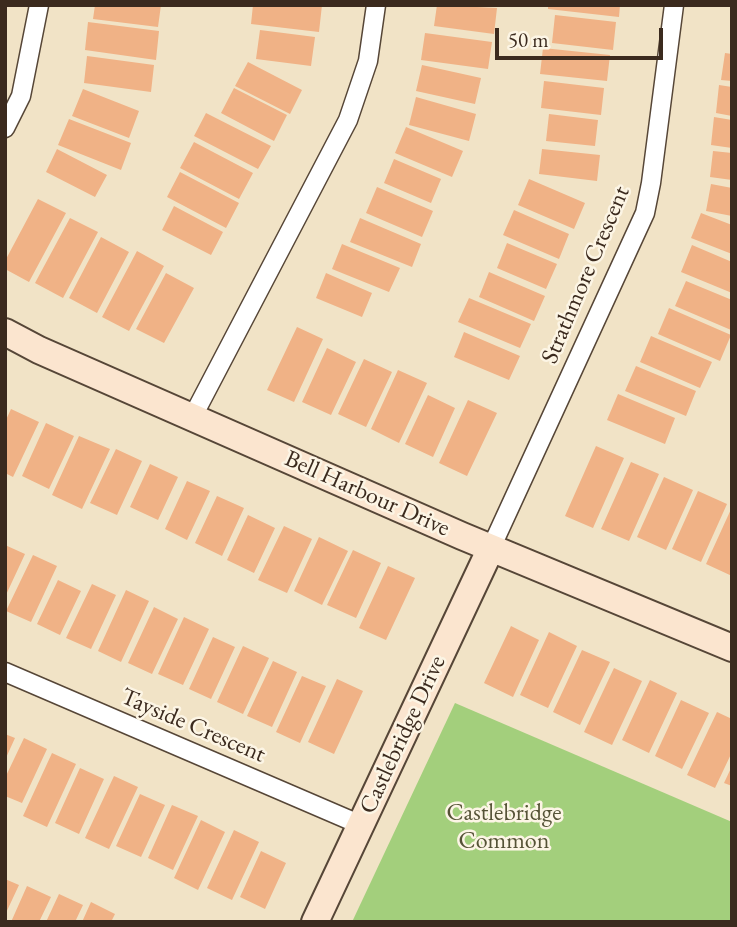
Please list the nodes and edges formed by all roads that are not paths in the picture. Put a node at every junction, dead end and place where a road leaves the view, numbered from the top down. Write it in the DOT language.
graph roads {
  1 [pos="39,5"];
  2 [pos="376,5"];
  3 [pos="674,5"];
  4 [pos="5,128"];
  5 [pos="5,332"];
  6 [pos="192,418"];
  7 [pos="491,548"];
  8 [pos="732,649"];
  9 [pos="5,672"];
  10 [pos="361,825"];
  11 [pos="315,922"];
  1 -- 4 [label="street"];
  2 -- 6 [label="street"];
  3 -- 7 [label="street, Strathmore Crescent"];
  5 -- 6 [label="street, Bell Harbour Drive"];
  6 -- 7 [label="street, Bell Harbour Drive"];
  7 -- 8 [label="street, Bell Harbour Drive"];
  7 -- 10 [label="street, Castlebridge Drive"];
  9 -- 10 [label="street, Tayside Crescent"];
  10 -- 11 [label="street, Castlebridge Drive"];
}
